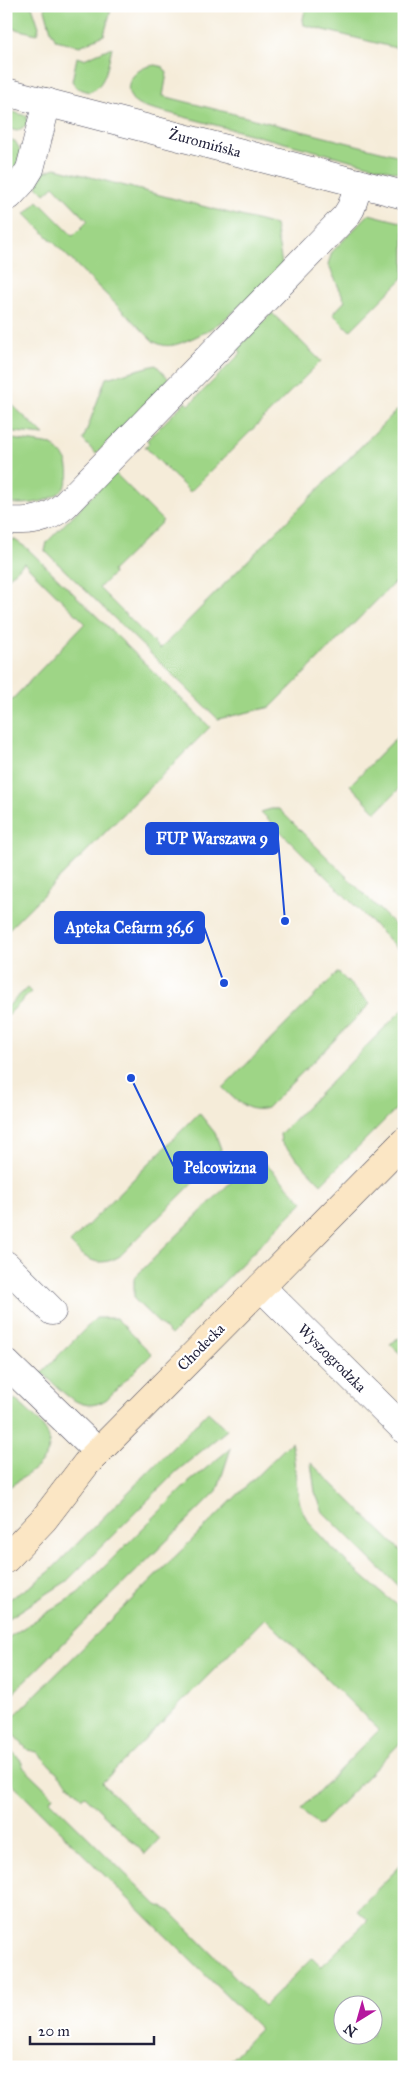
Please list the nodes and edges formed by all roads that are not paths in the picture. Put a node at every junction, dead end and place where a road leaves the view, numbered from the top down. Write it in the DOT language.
graph roads {
  1 [pos="6,92"];
  2 [pos="47,102"];
  3 [pos="359,183"];
  4 [pos="404,195"];
  5 [pos="9,196"];
  6 [pos="6,521"];
  7 [pos="404,1142"];
  8 [pos="6,1265"];
  9 [pos="261,1287"];
  10 [pos="52,1311"];
  11 [pos="6,1363"];
  12 [pos="404,1429"];
  13 [pos="98,1452"];
  14 [pos="6,1559"];
  1 -- 2 [label="street, Żuromińska"];
  2 -- 3 [label="street, Żuromińska"];
  2 -- 5 [label="street"];
  3 -- 4 [label="street, Żuromińska"];
  3 -- 6 [label="street"];
  7 -- 9 [label="street, Chodecka"];
  8 -- 10 [label="street"];
  9 -- 12 [label="street, Wyszogrodzka"];
  9 -- 13 [label="street, Chodecka"];
  11 -- 13 [label="street"];
  13 -- 14 [label="street, Chodecka"];
}
